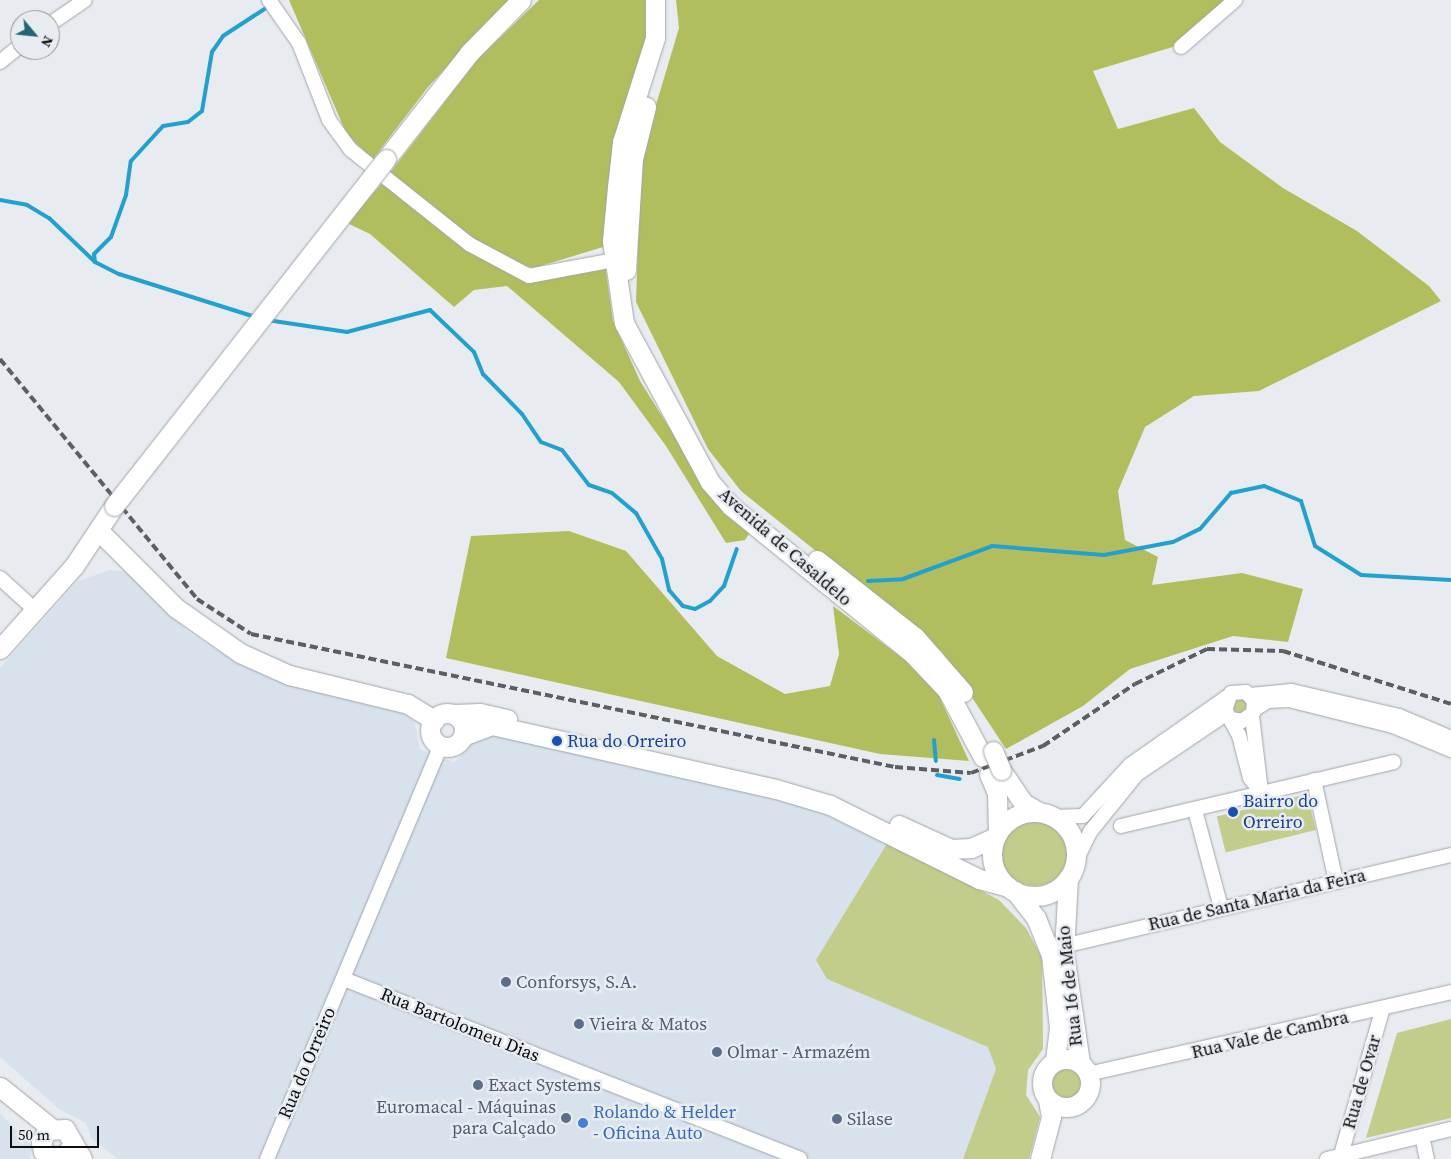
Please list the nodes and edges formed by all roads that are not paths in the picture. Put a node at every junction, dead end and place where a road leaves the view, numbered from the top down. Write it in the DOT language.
graph roads {
  1 [pos="85,0"];
  2 [pos="521,0"];
  3 [pos="655,0"];
  4 [pos="669,0"];
  5 [pos="1235,0"];
  6 [pos="271,2"];
  7 [pos="60,17"];
  8 [pos="1181,47"];
  9 [pos="10,54"];
  10 [pos="0,62"];
  11 [pos="614,260"];
  12 [pos="100,532"];
  13 [pos="116,549"];
  14 [pos="74,566"];
  15 [pos="0,578"];
  16 [pos="35,610"];
  17 [pos="0,649"];
  18 [pos="1250,695"];
  19 [pos="1227,697"];
  20 [pos="1253,713"];
  21 [pos="453,714"];
  22 [pos="1229,716"];
  23 [pos="434,720"];
  24 [pos="463,736"];
  25 [pos="1451,738"];
  26 [pos="441,746"];
  27 [pos="1451,750"];
  28 [pos="1394,762"];
  29 [pos="991,763"];
  30 [pos="1314,780"];
  31 [pos="1261,792"];
  32 [pos="1195,810"];
  33 [pos="1046,814"];
  34 [pos="1121,826"];
  35 [pos="997,835"];
  36 [pos="1451,855"];
  37 [pos="1071,872"];
  38 [pos="1336,882"];
  39 [pos="1011,889"];
  40 [pos="1220,908"];
  41 [pos="1063,946"];
  42 [pos="344,979"];
  43 [pos="1451,992"];
  44 [pos="1383,1008"];
  45 [pos="1055,1061"];
  46 [pos="1084,1068"];
  47 [pos="0,1087"];
  48 [pos="1048,1100"];
  49 [pos="0,1102"];
  50 [pos="1069,1107"];
  51 [pos="1451,1130"];
  52 [pos="1422,1136"];
  53 [pos="57,1150"];
  54 [pos="1341,1155"];
  55 [pos="267,1159"];
  56 [pos="800,1159"];
  57 [pos="1040,1159"];
  58 [pos="1053,1159"];
  59 [pos="1327,1159"];
  60 [pos="1427,1159"];
  1 -- 7 [label="street"];
  2 -- 12 [label="street, bridge"];
  3 -- 11 [label="street, Avenida de Casaldelo"];
  4 -- 29 [label="street, Avenida de Casaldelo"];
  5 -- 8 [label="street"];
  6 -- 11 [label="street"];
  9 -- 10 [label="street"];
  11 -- 29 [label="street, Avenida de Casaldelo"];
  12 -- 13 [label="street"];
  12 -- 14 [label="street"];
  13 -- 14 [label="street"];
  13 -- 23 [label="street"];
  14 -- 16 [label="street"];
  15 -- 16 [label="street"];
  16 -- 17 [label="street"];
  18 -- 19 [label="street"];
  18 -- 20 [label="street"];
  18 -- 25 [label="street"];
  19 -- 22 [label="street"];
  19 -- 33 [label="street"];
  20 -- 22 [label="street"];
  20 -- 27 [label="street"];
  20 -- 31 [label="street"];
  21 -- 23 [label="street"];
  21 -- 24 [label="street"];
  21 -- 35 [label="street"];
  22 -- 31 [label="street"];
  22 -- 37 [label="street"];
  23 -- 26 [label="street"];
  24 -- 26 [label="street"];
  24 -- 39 [label="street"];
  26 -- 42 [label="street, Rua do Orreiro"];
  28 -- 30 [label="street"];
  29 -- 33 [label="street, Avenida de Casaldelo"];
  29 -- 35 [label="street, Avenida de Casaldelo"];
  30 -- 31 [label="street"];
  30 -- 38 [label="street"];
  31 -- 32 [label="street"];
  32 -- 34 [label="street"];
  32 -- 40 [label="street"];
  33 -- 35 [label="street"];
  33 -- 37 [label="street"];
  35 -- 39 [label="street"];
  36 -- 38 [label="street, Rua de Santa Maria da Feira"];
  37 -- 39 [label="street"];
  37 -- 41 [label="street, Rua 16 de Maio"];
  38 -- 40 [label="street, Rua de Santa Maria da Feira"];
  39 -- 45 [label="street, Rua 16 de Maio"];
  40 -- 41 [label="street, Rua de Santa Maria da Feira"];
  41 -- 46 [label="street, Rua 16 de Maio"];
  42 -- 55 [label="street, Rua do Orreiro"];
  42 -- 56 [label="street, Rua Bartolomeu Dias"];
  43 -- 44 [label="street, Rua Vale de Cambra"];
  44 -- 46 [label="street, Rua Vale de Cambra"];
  44 -- 54 [label="street, Rua de Ovar"];
  45 -- 46 [label="street, Rua 16 de Maio"];
  45 -- 48 [label="street, Rua 16 de Maio"];
  46 -- 50 [label="street, Rua 16 de Maio"];
  47 -- 53 [label="street"];
  48 -- 50 [label="street"];
  48 -- 57 [label="street, Rua 16 de Maio"];
  49 -- 53 [label="street"];
  50 -- 58 [label="street"];
  51 -- 52 [label="street"];
  52 -- 54 [label="street"];
  52 -- 60 [label="street"];
  54 -- 59 [label="street"];
}
